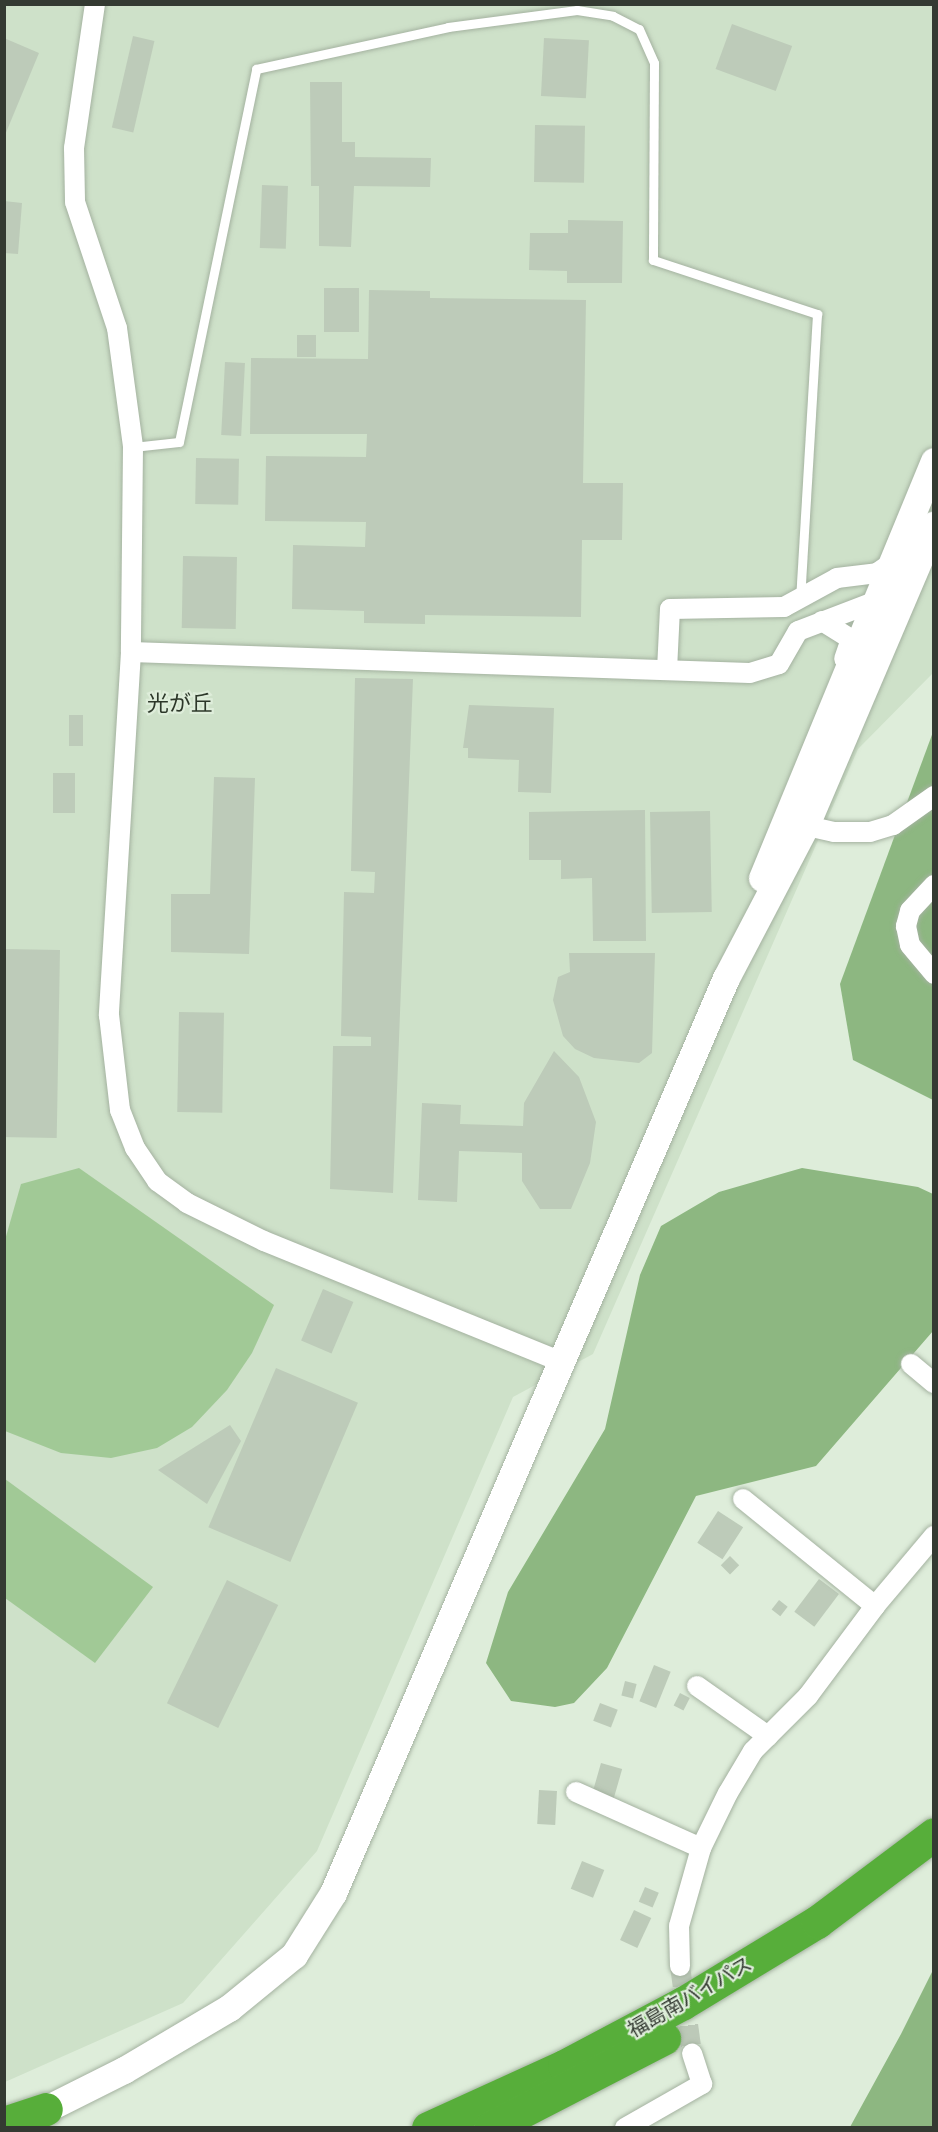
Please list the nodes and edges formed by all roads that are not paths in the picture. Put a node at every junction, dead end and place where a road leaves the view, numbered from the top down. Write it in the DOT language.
graph roads {
  1 [pos="95,4"];
  2 [pos="133,447"];
  3 [pos="933,461"];
  4 [pos="933,510"];
  5 [pos="933,524"];
  6 [pos="890,564"];
  7 [pos="835,581"];
  8 [pos="879,598"];
  9 [pos="800,600"];
  10 [pos="822,621"];
  11 [pos="889,630"];
  12 [pos="131,652"];
  13 [pos="667,670"];
  14 [pos="829,718"];
  15 [pos="933,795"];
  16 [pos="795,823"];
  17 [pos="933,885"];
  18 [pos="933,974"];
  19 [pos="559,1361"];
  20 [pos="912,1364"];
  21 [pos="933,1383"];
  22 [pos="743,1499"];
  23 [pos="933,1536"];
  24 [pos="875,1606"];
  25 [pos="697,1686"];
  26 [pos="768,1736"];
  27 [pos="576,1792"];
  28 [pos="933,1834"];
  29 [pos="701,1848"];
  30 [pos="933,1861"];
  31 [pos="680,1966"];
  32 [pos="692,2054"];
  33 [pos="36,2118"];
  34 [pos="4,2123"];
  35 [pos="428,2127"];
  36 [pos="490,2127"];
  37 [pos="625,2127"];
  1 -- 2 [label="street"];
  2 -- 9 [label="lane"];
  2 -- 12 [label="street"];
  3 -- 6 [label="street"];
  4 -- 8 [label="street"];
  5 -- 11 [label="street"];
  6 -- 7 [label="street"];
  6 -- 8 [label="street"];
  7 -- 8 [label="street"];
  7 -- 9 [label="street"];
  8 -- 10 [label="street"];
  8 -- 11 [label="street"];
  8 -- 14 [label="street"];
  9 -- 13 [label="street"];
  10 -- 13 [label="street"];
  10 -- 14 [label="street"];
  11 -- 16 [label="street"];
  12 -- 13 [label="street"];
  12 -- 19 [label="street"];
  14 -- 16 [label="street"];
  15 -- 16 [label="street"];
  16 -- 19 [label="street"];
  17 -- 18 [label="street"];
  19 -- 33 [label="street"];
  20 -- 21 [label="street"];
  22 -- 24 [label="street"];
  23 -- 24 [label="street"];
  24 -- 26 [label="street"];
  25 -- 26 [label="street"];
  26 -- 29 [label="street"];
  27 -- 29 [label="street"];
  28 -- 35 [label="highway, 福島南バイパス"];
  29 -- 31 [label="street"];
  30 -- 36 [label="highway, 福島南バイパス"];
  32 -- 37 [label="street"];
  33 -- 34 [label="highway"];
}
